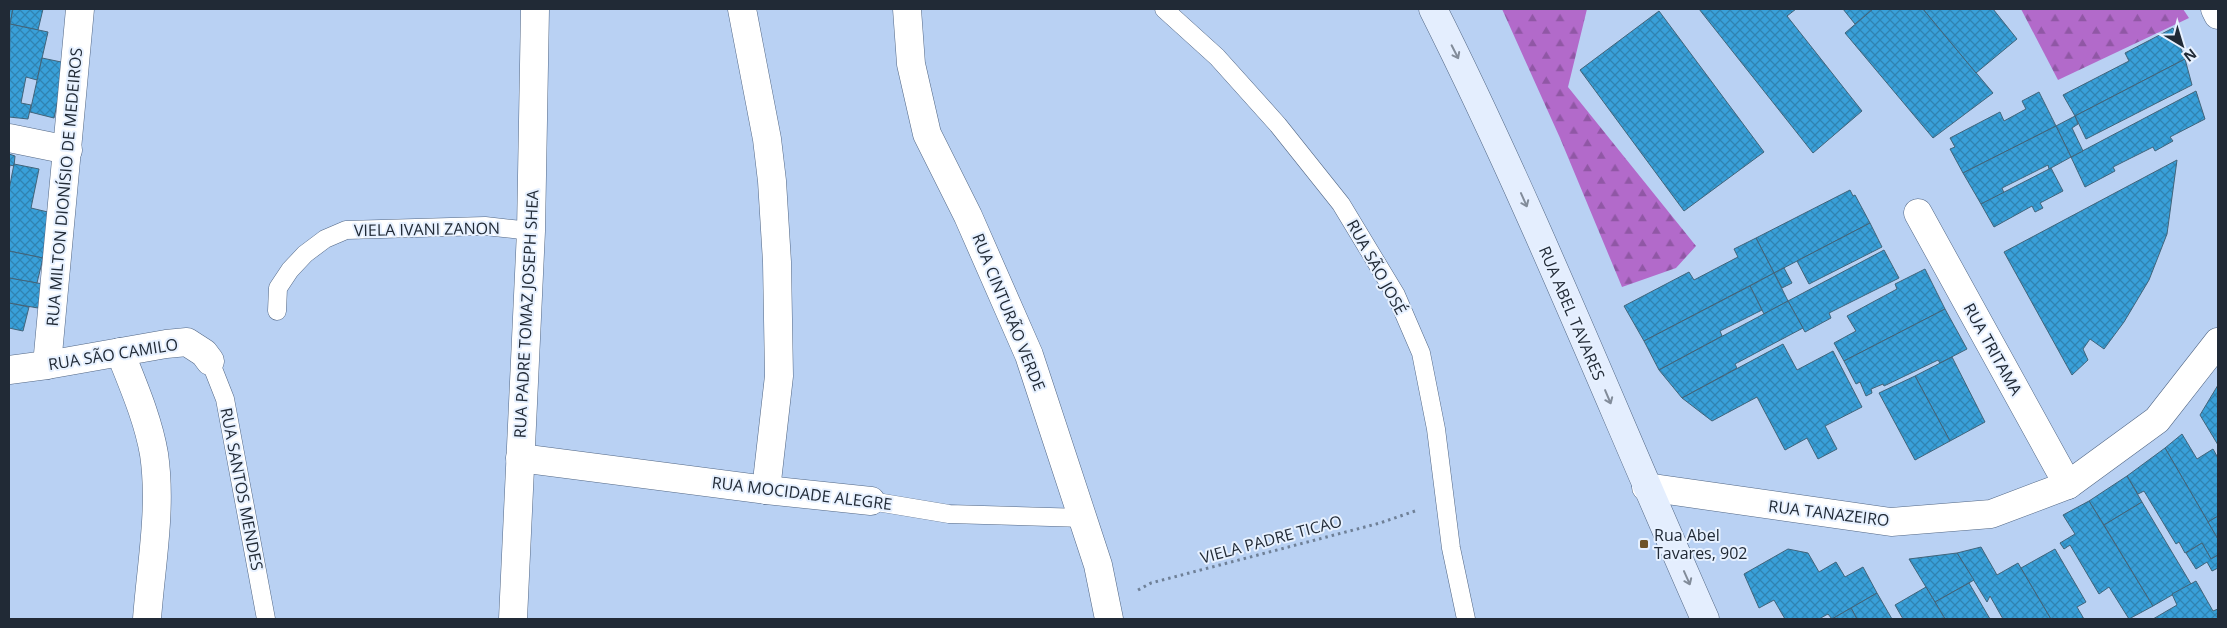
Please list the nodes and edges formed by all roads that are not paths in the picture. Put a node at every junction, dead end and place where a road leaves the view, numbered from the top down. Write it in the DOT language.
graph roads {
  1 [pos="80,9"];
  2 [pos="535,9"];
  3 [pos="742,9"];
  4 [pos="907,9"];
  5 [pos="1164,9"];
  6 [pos="1433,9"];
  7 [pos="2215,9"];
  8 [pos="2218,15"];
  9 [pos="9,138"];
  10 [pos="68,150"];
  11 [pos="1918,212"];
  12 [pos="532,231"];
  13 [pos="278,312"];
  14 [pos="2218,342"];
  15 [pos="120,352"];
  16 [pos="210,361"];
  17 [pos="47,365"];
  18 [pos="9,370"];
  19 [pos="520,458"];
  20 [pos="2068,485"];
  21 [pos="1646,487"];
  22 [pos="766,490"];
  23 [pos="871,500"];
  24 [pos="1084,518"];
  25 [pos="1108,613"];
  26 [pos="146,619"];
  27 [pos="266,619"];
  28 [pos="513,619"];
  29 [pos="1466,619"];
  30 [pos="1705,619"];
  1 -- 10 [label="street, RUA MILTON DIONÍSIO DE MEDEIROS"];
  2 -- 12 [label="street, RUA PADRE TOMAZ JOSEPH SHEA"];
  3 -- 22 [label="street"];
  4 -- 24 [label="street, RUA CINTURÃO VERDE"];
  5 -- 29 [label="lane, RUA SÃO JOSÉ"];
  6 -- 21 [label="street, RUA ABEL TAVARES, one-way"];
  7 -- 8 [label="street"];
  9 -- 10 [label="street"];
  10 -- 17 [label="street, RUA MILTON DIONÍSIO DE MEDEIROS"];
  11 -- 20 [label="street, RUA TRITAMA"];
  12 -- 13 [label="lane, VIELA IVANI ZANON"];
  12 -- 19 [label="street, RUA PADRE TOMAZ JOSEPH SHEA"];
  14 -- 20 [label="street, RUA TANAZEIRO"];
  15 -- 16 [label="street, RUA SÃO CAMILO"];
  15 -- 17 [label="street, RUA SÃO CAMILO"];
  15 -- 26 [label="street"];
  16 -- 27 [label="lane, RUA SANTOS MENDES"];
  17 -- 18 [label="street, RUA SÃO CAMILO"];
  19 -- 22 [label="street, RUA MOCIDADE ALEGRE"];
  19 -- 28 [label="street, RUA PADRE TOMAZ JOSEPH SHEA"];
  20 -- 21 [label="street, RUA TANAZEIRO"];
  21 -- 30 [label="street, RUA ABEL TAVARES, one-way"];
  22 -- 23 [label="street, RUA MOCIDADE ALEGRE"];
  23 -- 24 [label="lane, RUA MOCIDADE ALEGRE"];
  24 -- 25 [label="street, RUA CINTURÃO VERDE"];
}
